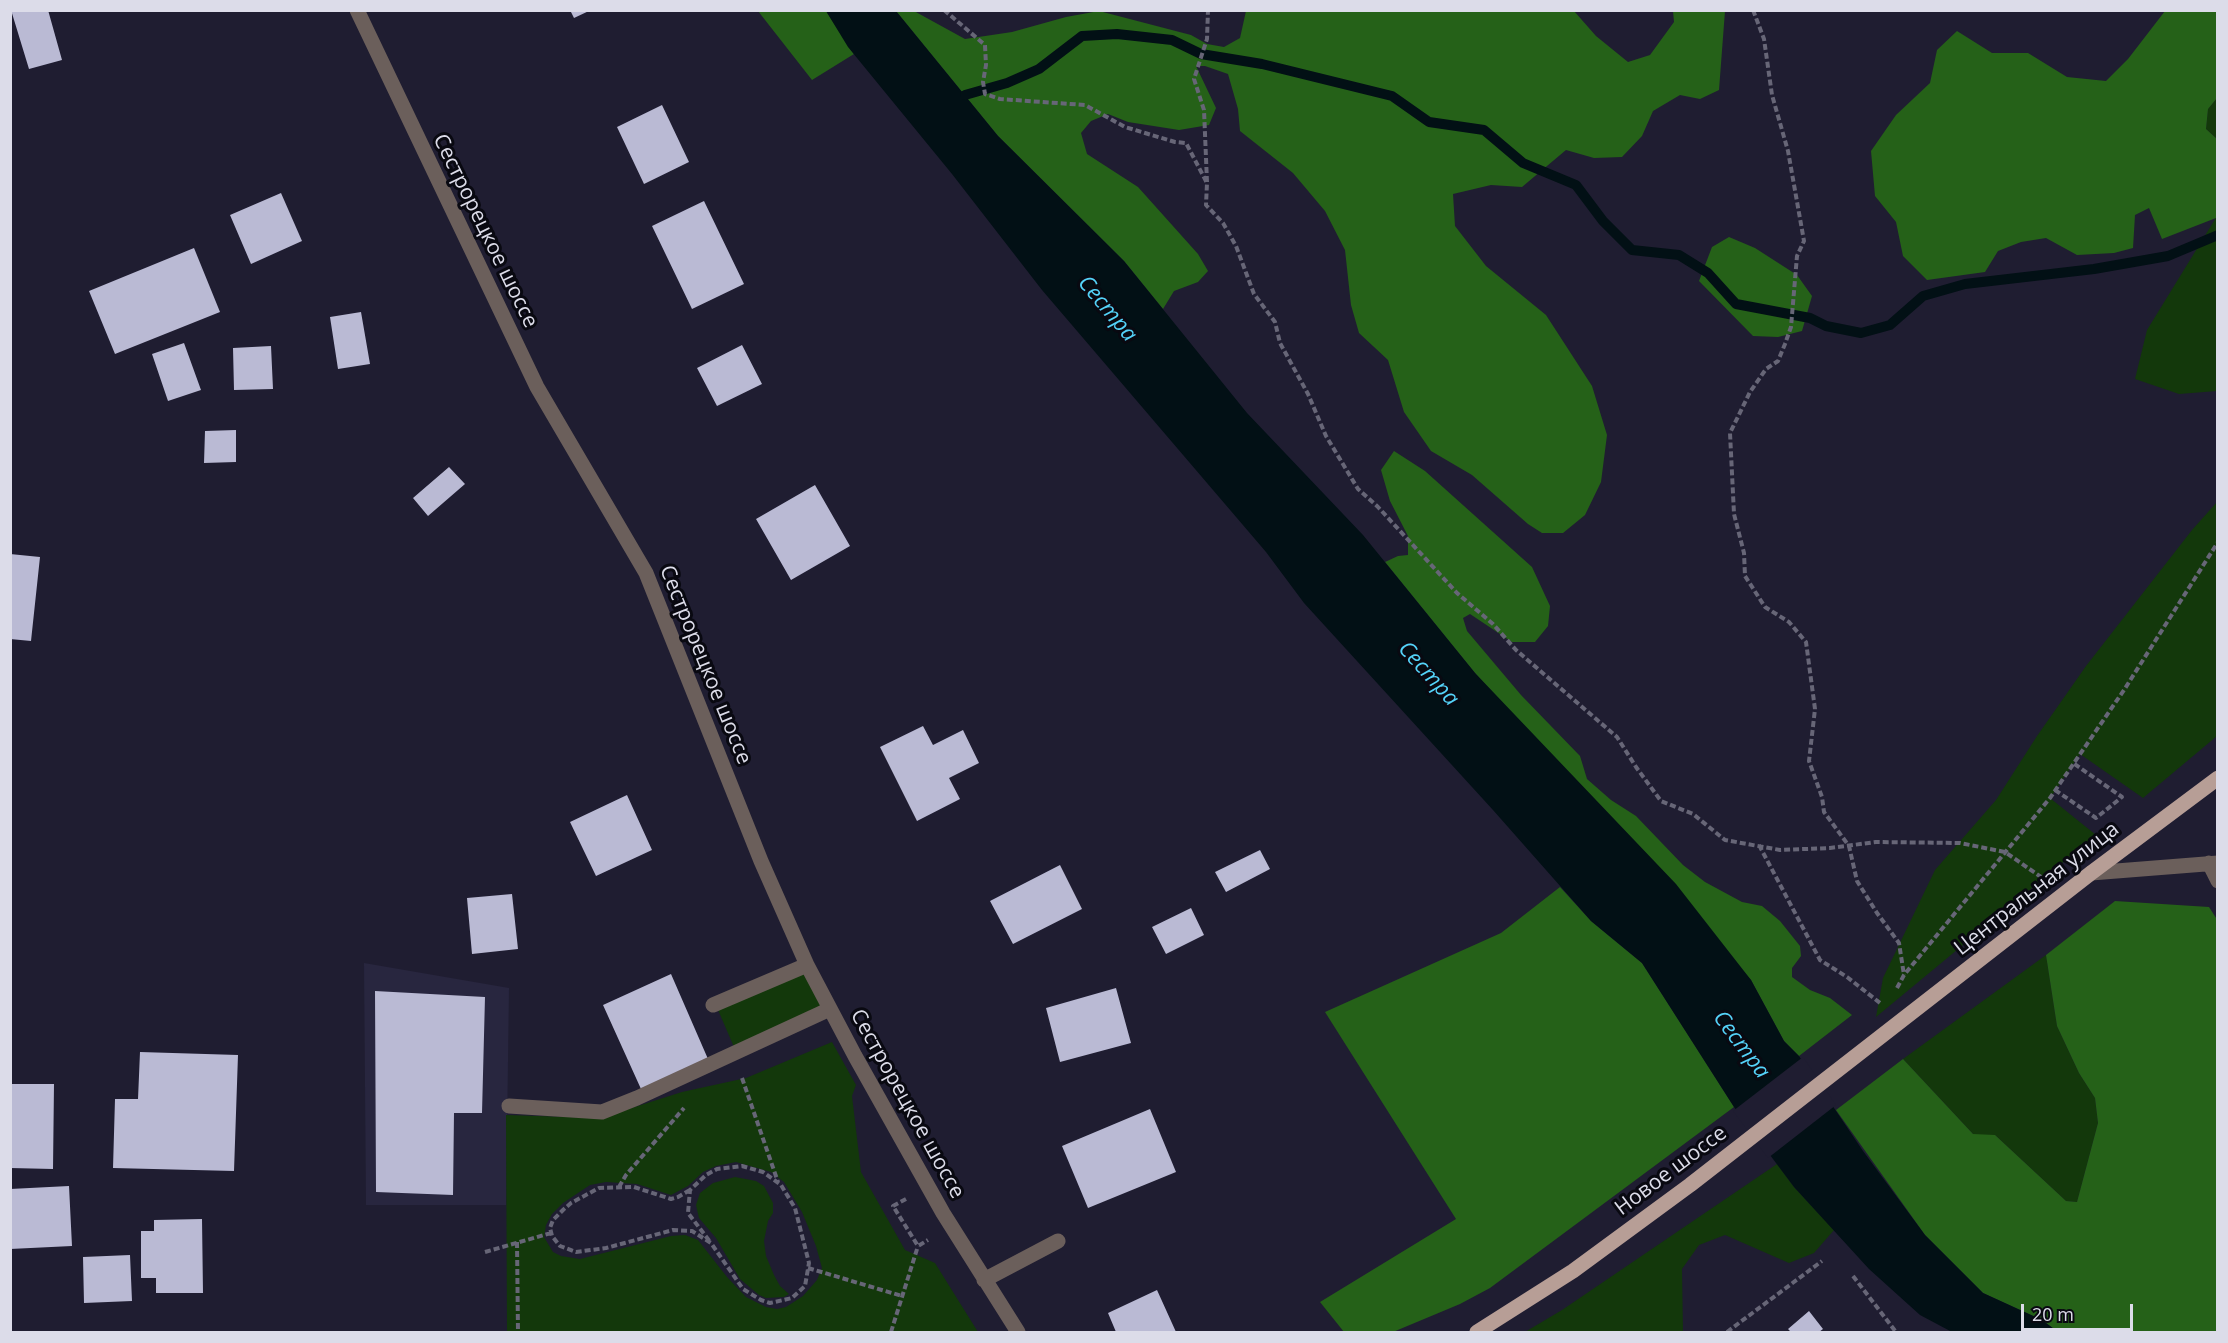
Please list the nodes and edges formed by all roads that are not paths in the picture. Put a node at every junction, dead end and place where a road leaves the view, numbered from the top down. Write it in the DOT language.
graph roads {
  1 [pos="357,10"];
  2 [pos="2217,778"];
  3 [pos="2213,863"];
  4 [pos="2091,873"];
  5 [pos="2217,881"];
  6 [pos="807,965"];
  7 [pos="713,1005"];
  8 [pos="830,1009"];
  9 [pos="1884,1035"];
  10 [pos="509,1106"];
  11 [pos="1058,1241"];
  12 [pos="984,1280"];
  13 [pos="1018,1332"];
  14 [pos="1477,1332"];
  1 -- 6 [label="street, Сестрорецкое шоссе"];
  2 -- 4 [label="main road, Центральная улица"];
  3 -- 4 [label="street"];
  3 -- 5 [label="street"];
  4 -- 9 [label="main road, Центральная улица"];
  6 -- 7 [label="street"];
  6 -- 8 [label="street, Сестрорецкое шоссе"];
  8 -- 10 [label="street"];
  8 -- 12 [label="street, Сестрорецкое шоссе"];
  9 -- 14 [label="main road, Новое шоссе"];
  11 -- 12 [label="street"];
  12 -- 13 [label="street, Сестрорецкое шоссе"];
}
